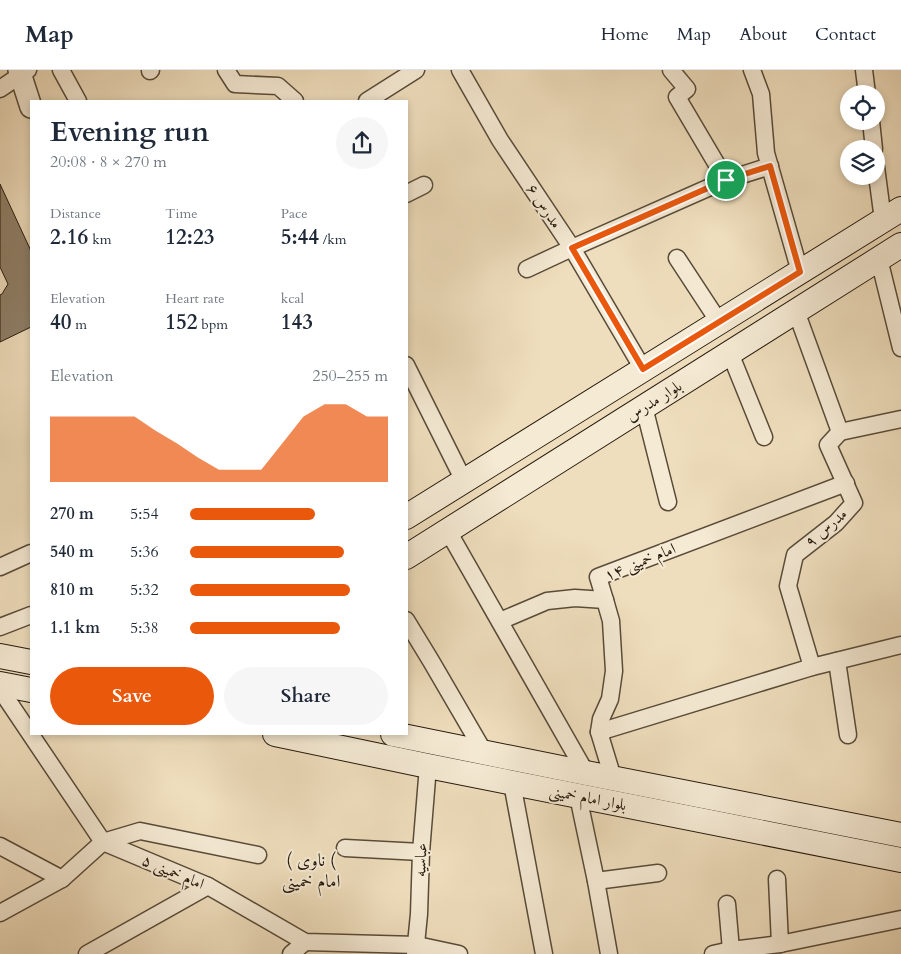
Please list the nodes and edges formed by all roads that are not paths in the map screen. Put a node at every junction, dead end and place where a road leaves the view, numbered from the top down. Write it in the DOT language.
graph roads {
  1 [pos="61,70"];
  2 [pos="226,70"];
  3 [pos="416,70"];
  4 [pos="460,70"];
  5 [pos="671,70"];
  6 [pos="752,70"];
  7 [pos="864,70"];
  8 [pos="22,72"];
  9 [pos="866,85"];
  10 [pos="0,89"];
  11 [pos="77,100"];
  12 [pos="293,100"];
  13 [pos="369,100"];
  14 [pos="30,103"];
  15 [pos="770,166"];
  16 [pos="726,180"];
  17 [pos="424,185"];
  18 [pos="882,185"];
  19 [pos="408,193"];
  20 [pos="892,214"];
  21 [pos="901,245"];
  22 [pos="572,248"];
  23 [pos="678,258"];
  24 [pos="879,259"];
  25 [pos="527,269"];
  26 [pos="800,272"];
  27 [pos="796,311"];
  28 [pos="719,322"];
  29 [pos="901,348"];
  30 [pos="730,353"];
  31 [pos="408,369"];
  32 [pos="643,369"];
  33 [pos="652,402"];
  34 [pos="901,419"];
  35 [pos="840,432"];
  36 [pos="764,437"];
  37 [pos="464,481"];
  38 [pos="846,483"];
  39 [pos="668,502"];
  40 [pos="408,516"];
  41 [pos="448,531"];
  42 [pos="30,553"];
  43 [pos="408,556"];
  44 [pos="0,567"];
  45 [pos="605,600"];
  46 [pos="30,615"];
  47 [pos="500,621"];
  48 [pos="408,623"];
  49 [pos="0,627"];
  50 [pos="901,645"];
  51 [pos="0,656"];
  52 [pos="837,661"];
  53 [pos="30,662"];
  54 [pos="812,667"];
  55 [pos="0,684"];
  56 [pos="0,689"];
  57 [pos="30,690"];
  58 [pos="600,732"];
  59 [pos="30,734"];
  60 [pos="31,735"];
  61 [pos="288,735"];
  62 [pos="398,735"];
  63 [pos="848,735"];
  64 [pos="300,736"];
  65 [pos="484,752"];
  66 [pos="428,766"];
  67 [pos="586,773"];
  68 [pos="613,778"];
  69 [pos="512,783"];
  70 [pos="578,796"];
  71 [pos="901,835"];
  72 [pos="103,842"];
  73 [pos="0,846"];
  74 [pos="345,848"];
  75 [pos="421,852"];
  76 [pos="258,855"];
  77 [pos="901,860"];
  78 [pos="658,873"];
  79 [pos="778,879"];
  80 [pos="62,880"];
  81 [pos="596,881"];
  82 [pos="208,886"];
  83 [pos="727,904"];
  84 [pos="0,913"];
  85 [pos="901,919"];
  86 [pos="305,942"];
  87 [pos="780,944"];
  88 [pos="416,950"];
  89 [pos="720,953"];
  90 [pos="87,954"];
  91 [pos="291,954"];
  92 [pos="459,954"];
  93 [pos="544,954"];
  94 [pos="609,954"];
  1 -- 11 [label="street"];
  2 -- 12 [label="street"];
  3 -- 13 [label="street"];
  4 -- 22 [label="street, مدرس ۶"];
  5 -- 16 [label="street"];
  6 -- 15 [label="street"];
  7 -- 9 [label="street"];
  8 -- 10 [label="street"];
  8 -- 14 [label="street"];
  15 -- 16 [label="street"];
  15 -- 26 [label="street"];
  16 -- 22 [label="street"];
  17 -- 19 [label="street"];
  18 -- 20 [label="street"];
  20 -- 26 [label="main road, بلوار مدرس"];
  21 -- 24 [label="main road, بلوار مدرس"];
  22 -- 25 [label="street"];
  22 -- 32 [label="street, مدرس ۶"];
  23 -- 28 [label="street"];
  24 -- 27 [label="main road, بلوار مدرس"];
  24 -- 29 [label="street"];
  26 -- 28 [label="main road, بلوار مدرس"];
  27 -- 30 [label="main road, بلوار مدرس"];
  27 -- 35 [label="street"];
  28 -- 32 [label="main road, بلوار مدرس"];
  30 -- 33 [label="main road, بلوار مدرس"];
  30 -- 36 [label="street"];
  31 -- 37 [label="street"];
  32 -- 33 [label="main road"];
  32 -- 37 [label="main road, بلوار مدرس"];
  33 -- 39 [label="street"];
  33 -- 41 [label="main road, بلوار مدرس"];
  34 -- 35 [label="street"];
  35 -- 38 [label="street, مدرس ۹"];
  37 -- 40 [label="main road, بلوار مدرس"];
  38 -- 45 [label="street, امام خمینی ۱۴"];
  38 -- 54 [label="street, مدرس ۹"];
  41 -- 43 [label="main road, بلوار مدرس"];
  41 -- 47 [label="street"];
  42 -- 44 [label="street"];
  45 -- 47 [label="street"];
  45 -- 58 [label="street, امام خمینی ۱۴"];
  46 -- 49 [label="street"];
  47 -- 67 [label="street"];
  48 -- 65 [label="street"];
  50 -- 52 [label="street"];
  51 -- 53 [label="main road"];
  52 -- 54 [label="street"];
  52 -- 63 [label="street"];
  54 -- 58 [label="street"];
  55 -- 57 [label="main road"];
  56 -- 59 [label="street"];
  58 -- 68 [label="street, امام خمینی ۱۴"];
  60 -- 72 [label="street"];
  61 -- 64 [label="main road, بلوار امام خمینی"];
  62 -- 65 [label="main road, بلوار امام خمینی"];
  64 -- 66 [label="main road, بلوار امام خمینی"];
  65 -- 67 [label="main road, بلوار امام خمینی"];
  66 -- 69 [label="main road, بلوار امام خمینی"];
  66 -- 75 [label="street, عباسیه"];
  67 -- 68 [label="main road, بلوار امام خمینی"];
  68 -- 71 [label="main road, بلوار امام خمینی"];
  69 -- 70 [label="main road, بلوار امام خمینی"];
  69 -- 93 [label="street"];
  70 -- 77 [label="main road, بلوار امام خمینی"];
  70 -- 81 [label="street"];
  72 -- 76 [label="street"];
  72 -- 80 [label="street"];
  72 -- 82 [label="street, امام خمینی ۵"];
  73 -- 80 [label="street"];
  74 -- 75 [label="street"];
  75 -- 88 [label="street, عباسیه"];
  78 -- 81 [label="street"];
  79 -- 87 [label="street"];
  80 -- 84 [label="street"];
  81 -- 94 [label="street"];
  82 -- 86 [label="street, امام خمینی ۵"];
  82 -- 90 [label="street"];
  83 -- 89 [label="street"];
  85 -- 87 [label="street"];
  86 -- 88 [label="street, امام خمینی ۵"];
  86 -- 91 [label="street"];
  87 -- 89 [label="street"];
  88 -- 92 [label="street, امام خمینی ۵"];
}
